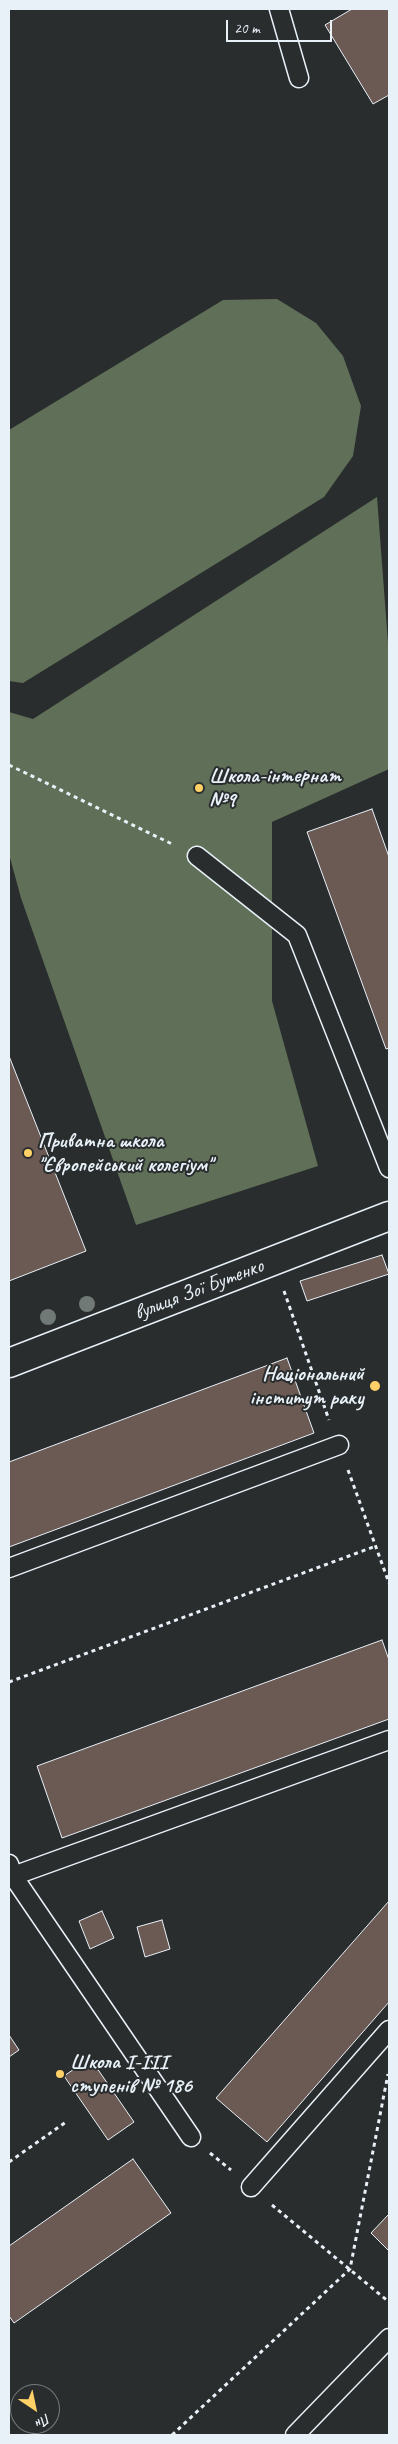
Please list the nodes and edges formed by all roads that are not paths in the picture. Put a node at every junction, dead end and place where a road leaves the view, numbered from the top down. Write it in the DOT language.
graph roads {
  1 [pos="279,9"];
  2 [pos="299,78"];
  3 [pos="197,856"];
  4 [pos="389,1168"];
  5 [pos="389,1216"];
  6 [pos="9,1363"];
  7 [pos="339,1445"];
  8 [pos="9,1568"];
  9 [pos="389,1740"];
  10 [pos="11,1870"];
  11 [pos="389,2030"];
  12 [pos="191,2137"];
  13 [pos="251,2187"];
  14 [pos="389,2338"];
  15 [pos="295,2435"];
  1 -- 2 [label="lane"];
  3 -- 4 [label="lane"];
  5 -- 6 [label="street, вулиця Зої Бутенко"];
  7 -- 8 [label="lane"];
  9 -- 10 [label="lane"];
  10 -- 12 [label="lane"];
  11 -- 13 [label="lane"];
  14 -- 15 [label="lane"];
}
